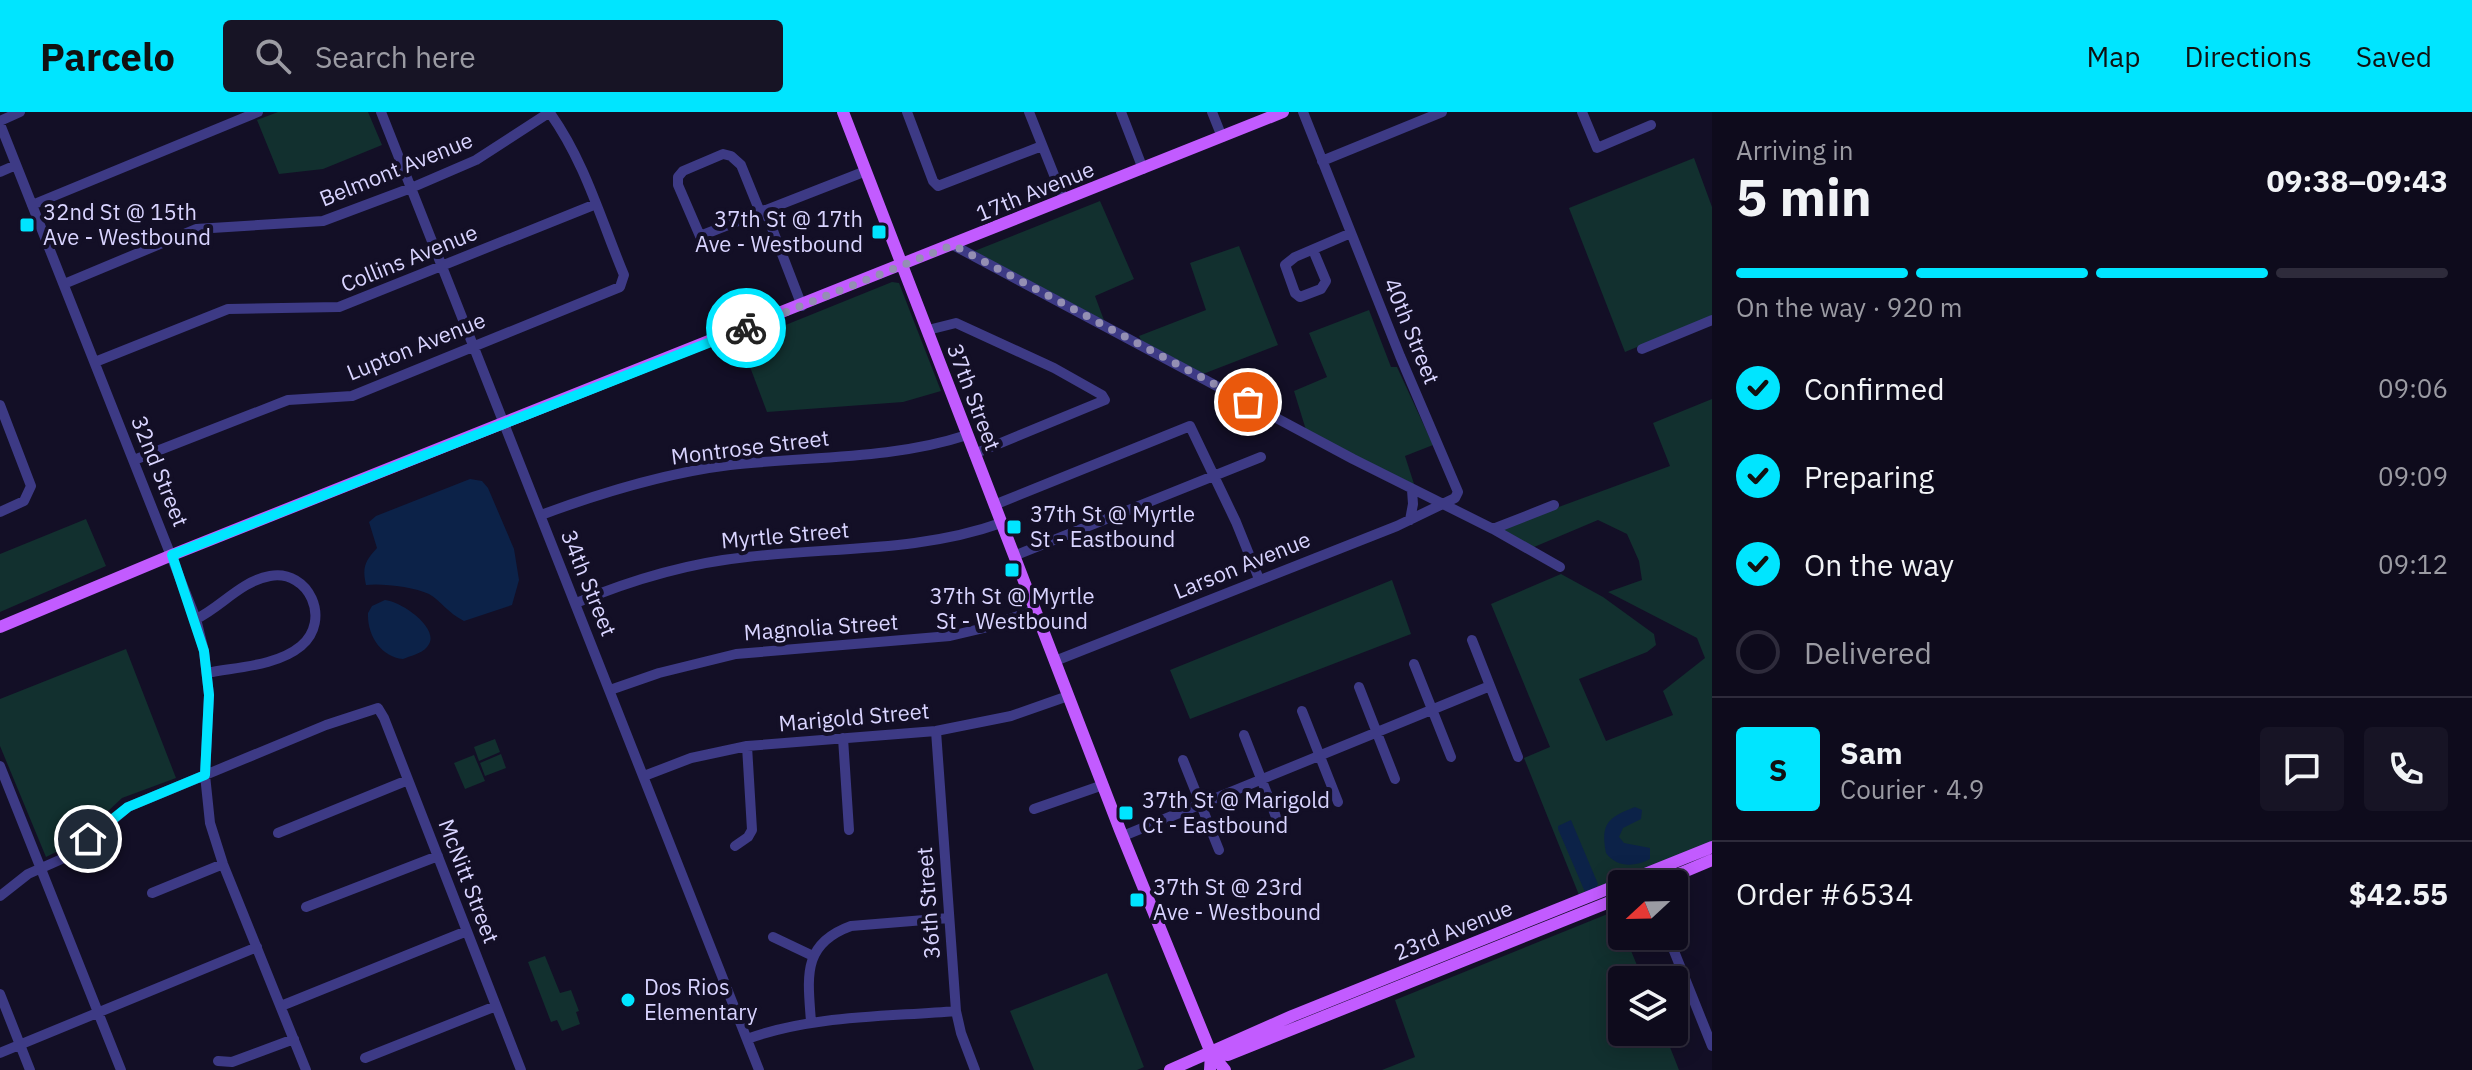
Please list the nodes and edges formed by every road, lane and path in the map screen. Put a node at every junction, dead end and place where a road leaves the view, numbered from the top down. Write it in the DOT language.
graph roads {
  1 [pos="20,112"];
  2 [pos="258,112"];
  3 [pos="381,112"];
  4 [pos="550,112"];
  5 [pos="843,112"];
  6 [pos="907,112"];
  7 [pos="1029,112"];
  8 [pos="1121,112"];
  9 [pos="1212,112"];
  10 [pos="1283,112"];
  11 [pos="1303,112"];
  12 [pos="1442,112"];
  13 [pos="1582,112"];
  14 [pos="0,122"];
  15 [pos="1651,125"];
  16 [pos="1222,137"];
  17 [pos="1042,146"];
  18 [pos="1322,161"];
  19 [pos="16,165"];
  20 [pos="1143,169"];
  21 [pos="866,171"];
  22 [pos="0,172"];
  23 [pos="411,188"];
  24 [pos="1064,200"];
  25 [pos="596,204"];
  26 [pos="32,205"];
  27 [pos="762,211"];
  28 [pos="1351,233"];
  29 [pos="953,245"];
  30 [pos="1313,250"];
  31 [pos="903,265"];
  32 [pos="442,266"];
  33 [pos="64,284"];
  34 [pos="802,306"];
  35 [pos="1712,320"];
  36 [pos="928,330"];
  37 [pos="473,344"];
  38 [pos="1642,349"];
  39 [pos="95,362"];
  40 [pos="0,405"];
  41 [pos="504,424"];
  42 [pos="967,435"];
  43 [pos="974,454"];
  44 [pos="1261,457"];
  45 [pos="134,460"];
  46 [pos="1214,477"];
  47 [pos="1412,490"];
  48 [pos="1442,504"];
  49 [pos="994,505"];
  50 [pos="1554,505"];
  51 [pos="0,512"];
  52 [pos="541,515"];
  53 [pos="1410,520"];
  54 [pos="1001,523"];
  55 [pos="1493,529"];
  56 [pos="172,555"];
  57 [pos="1014,556"];
  58 [pos="1560,567"];
  59 [pos="1259,579"];
  60 [pos="576,603"];
  61 [pos="1035,610"];
  62 [pos="196,619"];
  63 [pos="0,627"];
  64 [pos="1472,640"];
  65 [pos="1055,661"];
  66 [pos="1414,664"];
  67 [pos="207,673"];
  68 [pos="1490,686"];
  69 [pos="1359,687"];
  70 [pos="610,690"];
  71 [pos="1068,696"];
  72 [pos="1433,710"];
  73 [pos="1302,711"];
  74 [pos="936,731"];
  75 [pos="1377,733"];
  76 [pos="1244,735"];
  77 [pos="843,738"];
  78 [pos="747,746"];
  79 [pos="1320,756"];
  80 [pos="1451,757"];
  81 [pos="1518,757"];
  82 [pos="1183,760"];
  83 [pos="0,766"];
  84 [pos="205,775"];
  85 [pos="644,776"];
  86 [pos="1395,779"];
  87 [pos="408,780"];
  88 [pos="1262,780"];
  89 [pos="1103,785"];
  90 [pos="1338,802"];
  91 [pos="1201,804"];
  92 [pos="1034,809"];
  93 [pos="1280,827"];
  94 [pos="849,830"];
  95 [pos="278,833"];
  96 [pos="1123,836"];
  97 [pos="735,846"];
  98 [pos="1219,850"];
  99 [pos="438,856"];
  100 [pos="1711,856"];
  101 [pos="223,864"];
  102 [pos="41,868"];
  103 [pos="1683,870"];
  104 [pos="152,893"];
  105 [pos="0,896"];
  106 [pos="1608,903"];
  107 [pos="306,907"];
  108 [pos="949,918"];
  109 [pos="467,931"];
  110 [pos="773,937"];
  111 [pos="257,947"];
  112 [pos="1674,950"];
  113 [pos="813,956"];
  114 [pos="0,994"];
  115 [pos="281,1006"];
  116 [pos="496,1006"];
  117 [pos="956,1011"];
  118 [pos="98,1012"];
  119 [pos="811,1022"];
  120 [pos="294,1039"];
  121 [pos="747,1039"];
  122 [pos="20,1045"];
  123 [pos="1712,1046"];
  124 [pos="0,1053"];
  125 [pos="1211,1053"];
  126 [pos="365,1058"];
  127 [pos="218,1061"];
  128 [pos="30,1070"];
  129 [pos="121,1070"];
  130 [pos="306,1070"];
  131 [pos="521,1070"];
  132 [pos="759,1070"];
  133 [pos="975,1070"];
  134 [pos="1170,1070"];
  135 [pos="1210,1070"];
  136 [pos="1225,1070"];
  1 -- 14 [label="street"];
  2 -- 26 [label="street"];
  3 -- 23 [label="street, 34th Street"];
  4 -- 23 [label="street, Belmont Avenue"];
  4 -- 25 [label="street"];
  5 -- 21 [label="main road, 37th Street"];
  6 -- 17 [label="street"];
  7 -- 17 [label="street"];
  8 -- 20 [label="street"];
  9 -- 16 [label="street"];
  10 -- 16 [label="main road, 17th Avenue"];
  11 -- 18 [label="street, 40th Street"];
  12 -- 18 [label="street"];
  13 -- 15 [label="street"];
  14 -- 19 [label="street, 32nd Street"];
  16 -- 20 [label="main road, 17th Avenue"];
  17 -- 24 [label="street"];
  18 -- 28 [label="street, 40th Street"];
  19 -- 22 [label="street"];
  19 -- 26 [label="street, 32nd Street"];
  20 -- 24 [label="main road, 17th Avenue"];
  21 -- 27 [label="street"];
  21 -- 31 [label="main road, 37th Street"];
  23 -- 32 [label="street, 34th Street"];
  23 -- 33 [label="street, Belmont Avenue"];
  24 -- 29 [label="main road, 17th Avenue"];
  25 -- 32 [label="street, Collins Avenue"];
  25 -- 37 [label="street, Lupton Avenue"];
  26 -- 33 [label="street, 32nd Street"];
  27 -- 27 [label="street"];
  27 -- 34 [label="street"];
  28 -- 30 [label="street"];
  28 -- 48 [label="street, 40th Street"];
  29 -- 31 [label="main road, 17th Avenue"];
  29 -- 47 [label="street"];
  30 -- 30 [label="street"];
  31 -- 34 [label="main road, 17th Avenue"];
  31 -- 36 [label="main road, 37th Street"];
  32 -- 37 [label="street, 34th Street"];
  32 -- 39 [label="street, Collins Avenue"];
  33 -- 39 [label="street, 32nd Street"];
  34 -- 41 [label="main road, 17th Avenue"];
  35 -- 38 [label="street"];
  36 -- 42 [label="main road, 37th Street"];
  36 -- 43 [label="street"];
  37 -- 41 [label="street, 34th Street"];
  37 -- 45 [label="street, Lupton Avenue"];
  39 -- 45 [label="street, 32nd Street"];
  40 -- 51 [label="street"];
  41 -- 52 [label="street, 34th Street"];
  41 -- 56 [label="main road, 17th Avenue"];
  42 -- 43 [label="main road, 37th Street"];
  42 -- 52 [label="street, Montrose Street"];
  43 -- 49 [label="main road, 37th Street"];
  44 -- 46 [label="street"];
  45 -- 56 [label="street, 32nd Street"];
  46 -- 49 [label="street"];
  46 -- 57 [label="street"];
  46 -- 59 [label="street"];
  47 -- 48 [label="street"];
  47 -- 53 [label="street"];
  48 -- 53 [label="street, Larson Avenue"];
  48 -- 55 [label="street"];
  49 -- 54 [label="main road, 37th Street"];
  50 -- 55 [label="street"];
  52 -- 60 [label="street, 34th Street"];
  53 -- 59 [label="street, Larson Avenue"];
  54 -- 57 [label="main road, 37th Street"];
  54 -- 60 [label="street, Myrtle Street"];
  55 -- 58 [label="street"];
  56 -- 62 [label="street, 32nd Street"];
  56 -- 63 [label="main road, 17th Avenue"];
  57 -- 61 [label="main road, 37th Street"];
  59 -- 65 [label="street, Larson Avenue"];
  60 -- 70 [label="street, 34th Street"];
  61 -- 65 [label="main road, 37th Street"];
  61 -- 70 [label="street, Magnolia Street"];
  62 -- 67 [label="street, 32nd Street"];
  62 -- 67 [label="street"];
  64 -- 68 [label="street"];
  65 -- 71 [label="main road, 37th Street"];
  66 -- 72 [label="street"];
  67 -- 84 [label="street, 32nd Street"];
  68 -- 72 [label="street"];
  68 -- 81 [label="street"];
  69 -- 75 [label="street"];
  70 -- 85 [label="street, 34th Street"];
  71 -- 74 [label="street, Marigold Street"];
  71 -- 89 [label="main road, 37th Street"];
  72 -- 75 [label="street"];
  72 -- 80 [label="street"];
  73 -- 79 [label="street"];
  74 -- 77 [label="street, Marigold Street"];
  74 -- 108 [label="street, 36th Street"];
  75 -- 79 [label="street"];
  75 -- 86 [label="street"];
  76 -- 88 [label="street"];
  77 -- 78 [label="street, Marigold Street"];
  77 -- 94 [label="street"];
  78 -- 85 [label="street, Marigold Street"];
  78 -- 97 [label="street"];
  79 -- 88 [label="street"];
  79 -- 90 [label="street"];
  82 -- 91 [label="street"];
  83 -- 102 [label="street"];
  84 -- 87 [label="street, McNitt Street"];
  84 -- 101 [label="street, 32nd Street"];
  84 -- 102 [label="street"];
  85 -- 121 [label="street, 34th Street"];
  87 -- 95 [label="street"];
  87 -- 99 [label="street, McNitt Street"];
  88 -- 91 [label="street"];
  88 -- 93 [label="street"];
  89 -- 92 [label="street"];
  89 -- 96 [label="main road"];
  91 -- 96 [label="street"];
  91 -- 98 [label="street"];
  96 -- 125 [label="main road"];
  99 -- 107 [label="street"];
  99 -- 109 [label="street, McNitt Street"];
  100 -- 103 [label="main road, 23rd Avenue"];
  100 -- 125 [label="main road, 23rd Avenue"];
  101 -- 104 [label="street"];
  101 -- 111 [label="street, 32nd Street"];
  102 -- 105 [label="street"];
  102 -- 118 [label="street"];
  106 -- 125 [label="main road, 23rd Avenue"];
  108 -- 113 [label="street"];
  108 -- 117 [label="street, 36th Street"];
  109 -- 115 [label="street"];
  109 -- 116 [label="street, McNitt Street"];
  110 -- 113 [label="street"];
  111 -- 115 [label="street, 32nd Street"];
  111 -- 118 [label="street"];
  112 -- 123 [label="street"];
  113 -- 119 [label="street"];
  114 -- 122 [label="street"];
  115 -- 120 [label="street, 32nd Street"];
  116 -- 126 [label="street"];
  116 -- 131 [label="street, McNitt Street"];
  117 -- 119 [label="street"];
  117 -- 133 [label="street, 36th Street"];
  118 -- 122 [label="street"];
  118 -- 129 [label="street"];
  119 -- 121 [label="street"];
  120 -- 127 [label="street"];
  120 -- 130 [label="street, 32nd Street"];
  121 -- 132 [label="street, 34th Street"];
  122 -- 124 [label="street"];
  122 -- 128 [label="street"];
  125 -- 134 [label="main road, 23rd Avenue"];
  125 -- 135 [label="main road"];
  125 -- 136 [label="main road"];
}
